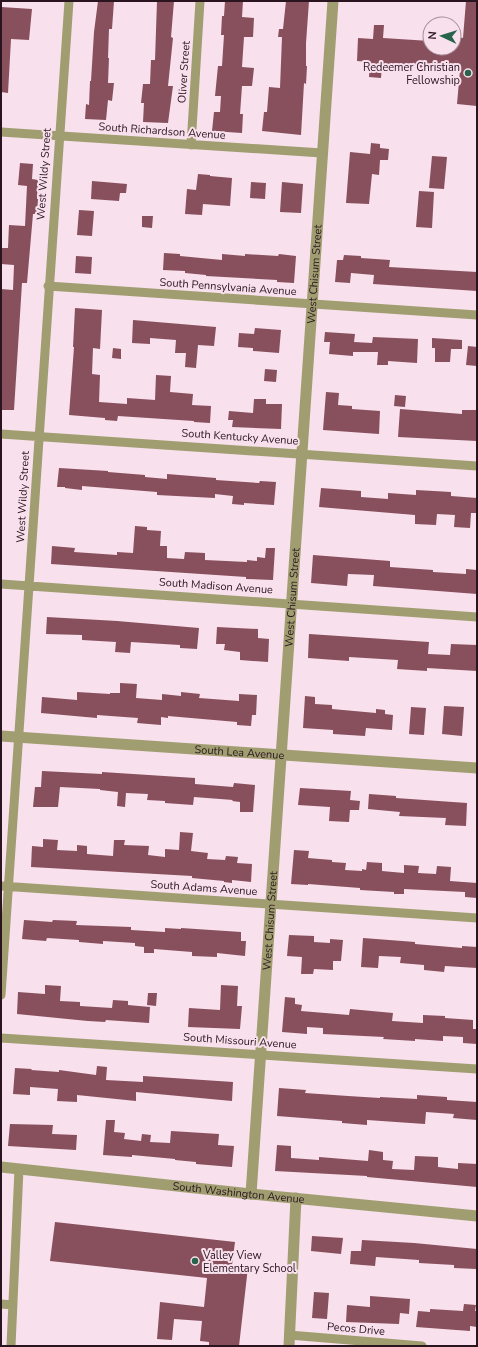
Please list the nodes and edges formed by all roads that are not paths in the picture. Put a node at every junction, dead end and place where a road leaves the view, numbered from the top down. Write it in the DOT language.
graph roads {
  1 [pos="69,1"];
  2 [pos="200,1"];
  3 [pos="333,1"];
  4 [pos="1,132"];
  5 [pos="59,136"];
  6 [pos="191,145"];
  7 [pos="322,153"];
  8 [pos="48,286"];
  9 [pos="312,304"];
  10 [pos="477,315"];
  11 [pos="1,434"];
  12 [pos="38,436"];
  13 [pos="301,453"];
  14 [pos="477,466"];
  15 [pos="1,584"];
  16 [pos="29,586"];
  17 [pos="291,604"];
  18 [pos="477,616"];
  19 [pos="1,736"];
  20 [pos="19,737"];
  21 [pos="282,755"];
  22 [pos="477,768"];
  23 [pos="5,887"];
  24 [pos="271,904"];
  25 [pos="477,918"];
  26 [pos="1,995"];
  27 [pos="1,1038"];
  28 [pos="261,1054"];
  29 [pos="477,1069"];
  30 [pos="1,1167"];
  31 [pos="19,1168"];
  32 [pos="252,1194"];
  33 [pos="296,1198"];
  34 [pos="477,1216"];
  35 [pos="1,1304"];
  36 [pos="13,1305"];
  37 [pos="289,1340"];
  38 [pos="11,1346"];
  39 [pos="422,1346"];
  1 -- 5 [label="street, West Wildy Street"];
  2 -- 6 [label="street, Oliver Street"];
  3 -- 7 [label="street, West Chisum Street"];
  4 -- 5 [label="street, South Richardson Avenue"];
  5 -- 6 [label="street, South Richardson Avenue"];
  5 -- 8 [label="street, West Wildy Street"];
  6 -- 7 [label="street, South Richardson Avenue"];
  7 -- 9 [label="street, West Chisum Street"];
  8 -- 9 [label="street, South Pennsylvania Avenue"];
  8 -- 12 [label="street, West Wildy Street"];
  9 -- 10 [label="street, South Pennsylvania Avenue"];
  9 -- 13 [label="street, West Chisum Street"];
  11 -- 12 [label="street, South Kentucky Avenue"];
  12 -- 13 [label="street, South Kentucky Avenue"];
  12 -- 16 [label="street, West Wildy Street"];
  13 -- 14 [label="street, South Kentucky Avenue"];
  13 -- 17 [label="street, West Chisum Street"];
  15 -- 16 [label="street, South Madison Avenue"];
  16 -- 17 [label="street, South Madison Avenue"];
  16 -- 20 [label="street, West Wildy Street"];
  17 -- 18 [label="street, South Madison Avenue"];
  17 -- 21 [label="street, West Chisum Street"];
  19 -- 20 [label="street, South Lea Avenue"];
  20 -- 21 [label="street, South Lea Avenue"];
  20 -- 23 [label="street, West Wildy Street"];
  21 -- 22 [label="street, South Lea Avenue"];
  21 -- 24 [label="street, West Chisum Street"];
  23 -- 24 [label="street, South Adams Avenue"];
  23 -- 26 [label="street, West Wildy Street"];
  24 -- 25 [label="street, South Adams Avenue"];
  24 -- 28 [label="street, West Chisum Street"];
  27 -- 28 [label="street, South Missouri Avenue"];
  28 -- 29 [label="street, South Missouri Avenue"];
  28 -- 32 [label="street, West Chisum Street"];
  30 -- 31 [label="street, South Washington Avenue"];
  31 -- 32 [label="street, South Washington Avenue"];
  31 -- 36 [label="street"];
  32 -- 33 [label="street, South Washington Avenue"];
  33 -- 34 [label="street, South Washington Avenue"];
  33 -- 37 [label="street"];
  35 -- 36 [label="street"];
  36 -- 38 [label="street"];
  37 -- 39 [label="street, Pecos Drive"];
}
